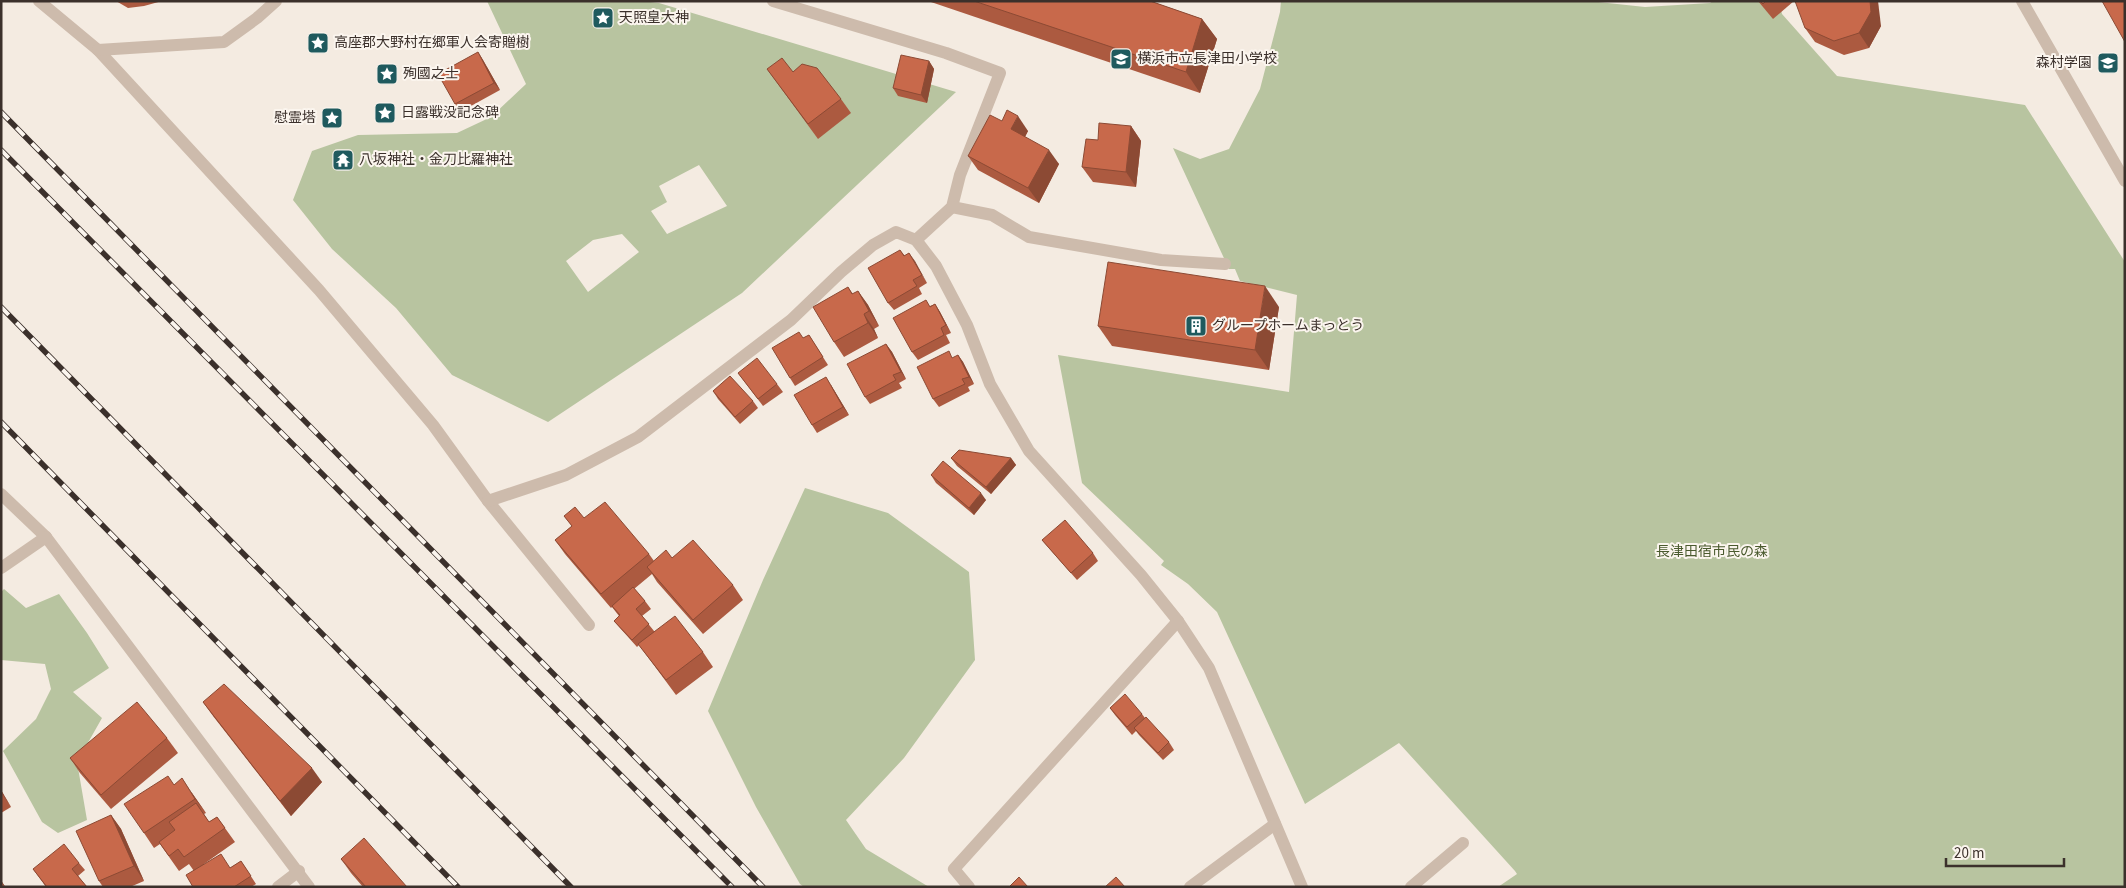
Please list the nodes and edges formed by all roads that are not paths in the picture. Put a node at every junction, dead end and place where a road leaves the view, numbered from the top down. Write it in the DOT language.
graph roads {
  1 [pos="39,1"];
  2 [pos="276,1"];
  3 [pos="773,1"];
  4 [pos="2022,1"];
  5 [pos="98,50"];
  6 [pos="2125,181"];
  7 [pos="952,206"];
  8 [pos="916,240"];
  9 [pos="1225,264"];
  10 [pos="1,494"];
  11 [pos="488,501"];
  12 [pos="46,537"];
  13 [pos="1,568"];
  14 [pos="1178,621"];
  15 [pos="589,625"];
  16 [pos="1274,824"];
  17 [pos="1463,843"];
  18 [pos="298,871"];
  19 [pos="278,887"];
  20 [pos="309,887"];
  21 [pos="969,887"];
  22 [pos="1190,887"];
  23 [pos="1302,887"];
  24 [pos="1411,887"];
  1 -- 5 [label="street"];
  2 -- 5 [label="street"];
  3 -- 7 [label="street"];
  4 -- 6 [label="street"];
  5 -- 11 [label="street"];
  7 -- 8 [label="street"];
  7 -- 9 [label="street"];
  8 -- 11 [label="street"];
  8 -- 14 [label="street"];
  10 -- 12 [label="street"];
  11 -- 15 [label="street"];
  12 -- 13 [label="street"];
  12 -- 18 [label="street"];
  14 -- 16 [label="street"];
  14 -- 21 [label="street"];
  16 -- 22 [label="street"];
  16 -- 23 [label="street"];
  17 -- 24 [label="street"];
  18 -- 19 [label="street"];
  18 -- 20 [label="street"];
}
